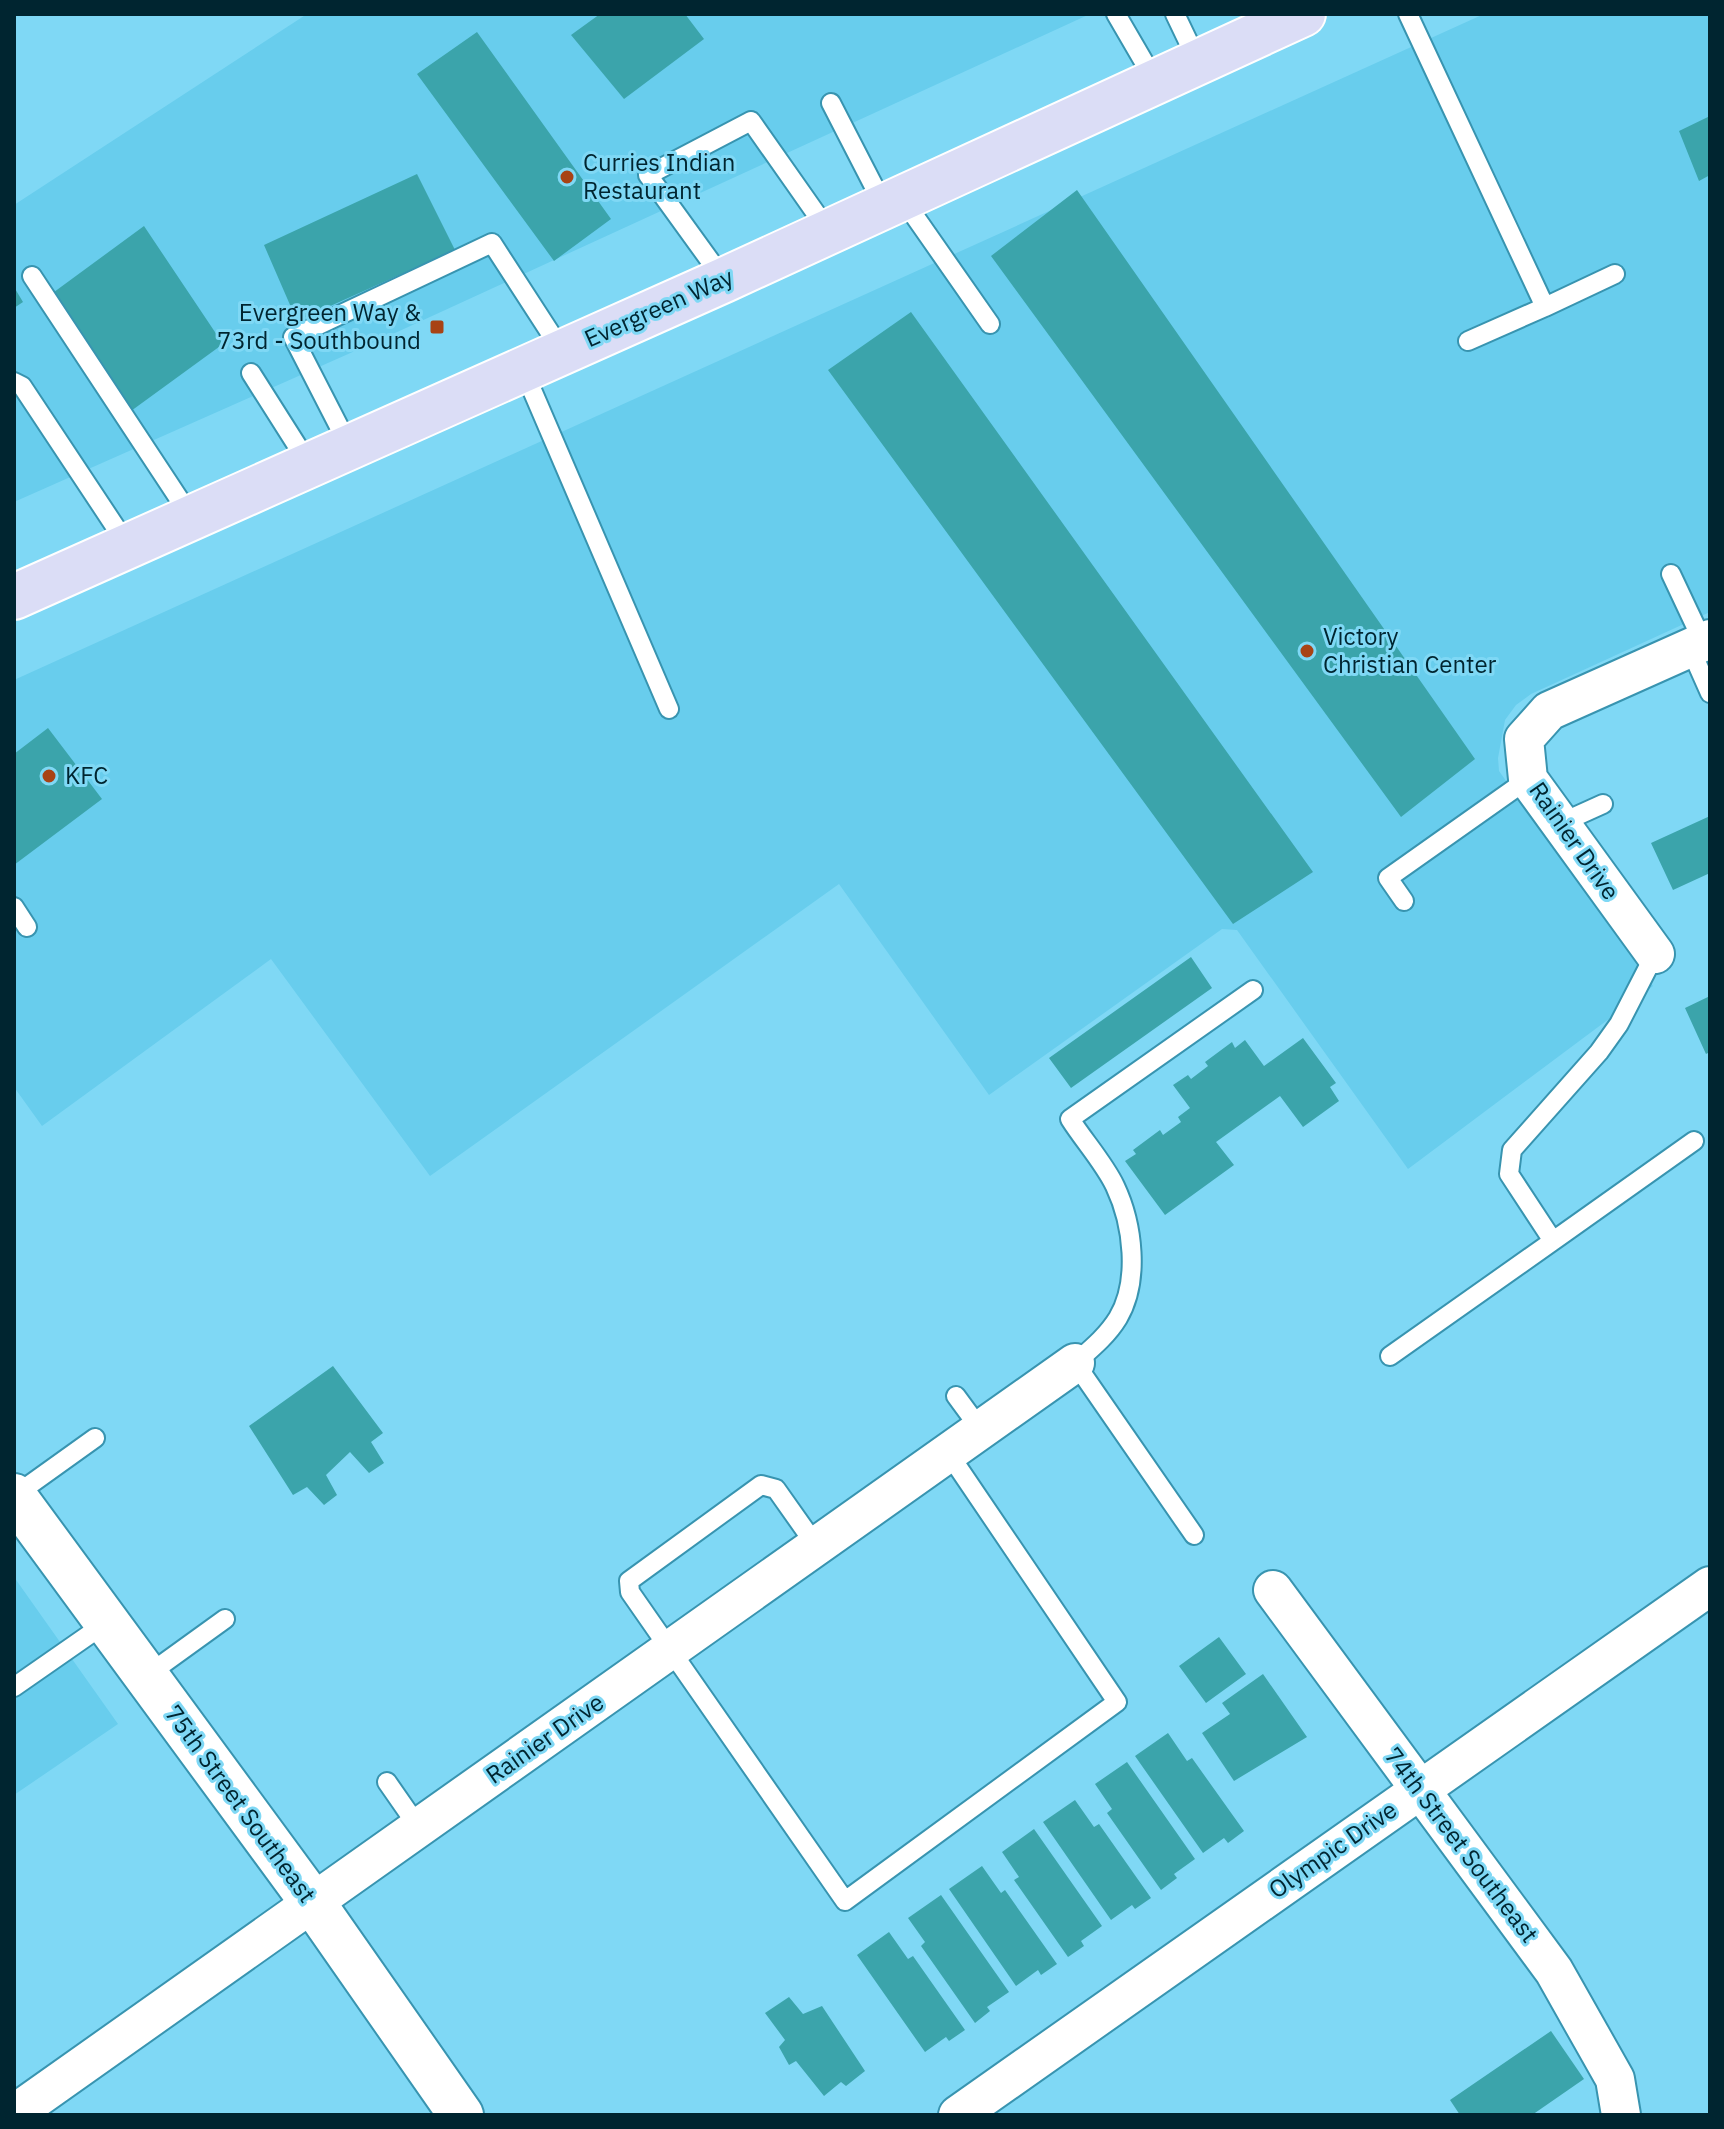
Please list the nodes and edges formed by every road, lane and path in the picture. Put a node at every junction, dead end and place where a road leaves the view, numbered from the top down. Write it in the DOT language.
graph roads {
  1 [pos="1116,14"];
  2 [pos="1175,14"];
  3 [pos="1303,14"];
  4 [pos="1408,14"];
  5 [pos="1198,62"];
  6 [pos="1155,81"];
  7 [pos="831,103"];
  8 [pos="893,202"];
  9 [pos="829,232"];
  10 [pos="1615,274"];
  11 [pos="32,276"];
  12 [pos="724,280"];
  13 [pos="1545,307"];
  14 [pos="990,324"];
  15 [pos="1468,341"];
  16 [pos="562,351"];
  17 [pos="523,369"];
  18 [pos="251,373"];
  19 [pos="14,382"];
  20 [pos="350,448"];
  21 [pos="310,466"];
  22 [pos="192,519"];
  23 [pos="128,546"];
  24 [pos="1671,574"];
  25 [pos="14,597"];
  26 [pos="1701,643"];
  27 [pos="1710,693"];
  28 [pos="669,709"];
  29 [pos="1528,779"];
  30 [pos="1603,804"];
  31 [pos="1561,823"];
  32 [pos="1404,901"];
  33 [pos="14,907"];
  34 [pos="27,927"];
  35 [pos="1655,954"];
  36 [pos="1253,990"];
  37 [pos="1694,1141"];
  38 [pos="1553,1241"];
  39 [pos="1390,1356"];
  40 [pos="1075,1363"];
  41 [pos="956,1396"];
  42 [pos="981,1430"];
  43 [pos="95,1438"];
  44 [pos="949,1454"];
  45 [pos="14,1496"];
  46 [pos="1194,1535"];
  47 [pos="817,1547"];
  48 [pos="1710,1586"];
  49 [pos="1273,1590"];
  50 [pos="225,1619"];
  51 [pos="106,1623"];
  52 [pos="669,1651"];
  53 [pos="146,1676"];
  54 [pos="14,1687"];
  55 [pos="387,1782"];
  56 [pos="1419,1789"];
  57 [pos="419,1828"];
  58 [pos="313,1903"];
  59 [pos="14,2114"];
  60 [pos="461,2115"];
  61 [pos="958,2115"];
  62 [pos="1621,2115"];
  1 -- 6 [label="lane"];
  2 -- 5 [label="lane"];
  3 -- 5 [label="main road, Evergreen Way"];
  4 -- 13 [label="lane"];
  5 -- 6 [label="main road, Evergreen Way"];
  6 -- 8 [label="main road, Evergreen Way"];
  7 -- 8 [label="lane"];
  8 -- 9 [label="main road, Evergreen Way"];
  8 -- 14 [label="lane"];
  9 -- 12 [label="main road, Evergreen Way"];
  9 -- 12 [label="lane"];
  10 -- 13 [label="lane"];
  11 -- 22 [label="lane"];
  12 -- 16 [label="main road, Evergreen Way"];
  13 -- 15 [label="lane"];
  16 -- 17 [label="main road, Evergreen Way"];
  16 -- 20 [label="lane"];
  17 -- 20 [label="main road, Evergreen Way"];
  17 -- 28 [label="lane"];
  18 -- 21 [label="lane"];
  19 -- 23 [label="lane"];
  20 -- 21 [label="main road, Evergreen Way"];
  21 -- 22 [label="main road, Evergreen Way"];
  22 -- 23 [label="main road, Evergreen Way"];
  23 -- 25 [label="main road, Evergreen Way"];
  24 -- 26 [label="lane"];
  26 -- 27 [label="lane"];
  26 -- 29 [label="street, Rainier Drive"];
  29 -- 31 [label="street, Rainier Drive"];
  29 -- 32 [label="lane"];
  30 -- 31 [label="lane"];
  31 -- 35 [label="street, Rainier Drive"];
  33 -- 34 [label="lane"];
  35 -- 38 [label="lane"];
  36 -- 40 [label="lane"];
  37 -- 38 [label="lane"];
  38 -- 39 [label="lane"];
  40 -- 42 [label="street, Rainier Drive"];
  40 -- 46 [label="lane"];
  41 -- 42 [label="lane"];
  42 -- 44 [label="street, Rainier Drive"];
  43 -- 45 [label="lane"];
  44 -- 47 [label="street, Rainier Drive"];
  44 -- 52 [label="lane"];
  45 -- 51 [label="street, 75th Street Southeast"];
  47 -- 52 [label="street, Rainier Drive"];
  47 -- 52 [label="lane"];
  48 -- 56 [label="street, Olympic Drive"];
  49 -- 56 [label="street, 74th Street Southeast"];
  50 -- 53 [label="lane"];
  51 -- 53 [label="street, 75th Street Southeast"];
  51 -- 54 [label="lane"];
  52 -- 57 [label="street, Rainier Drive"];
  53 -- 58 [label="street, 75th Street Southeast"];
  55 -- 57 [label="lane"];
  56 -- 61 [label="street, Olympic Drive"];
  56 -- 62 [label="street, 74th Street Southeast"];
  57 -- 58 [label="street, Rainier Drive"];
  58 -- 59 [label="street, Rainier Drive"];
  58 -- 60 [label="street, 75th Street Southeast"];
}
